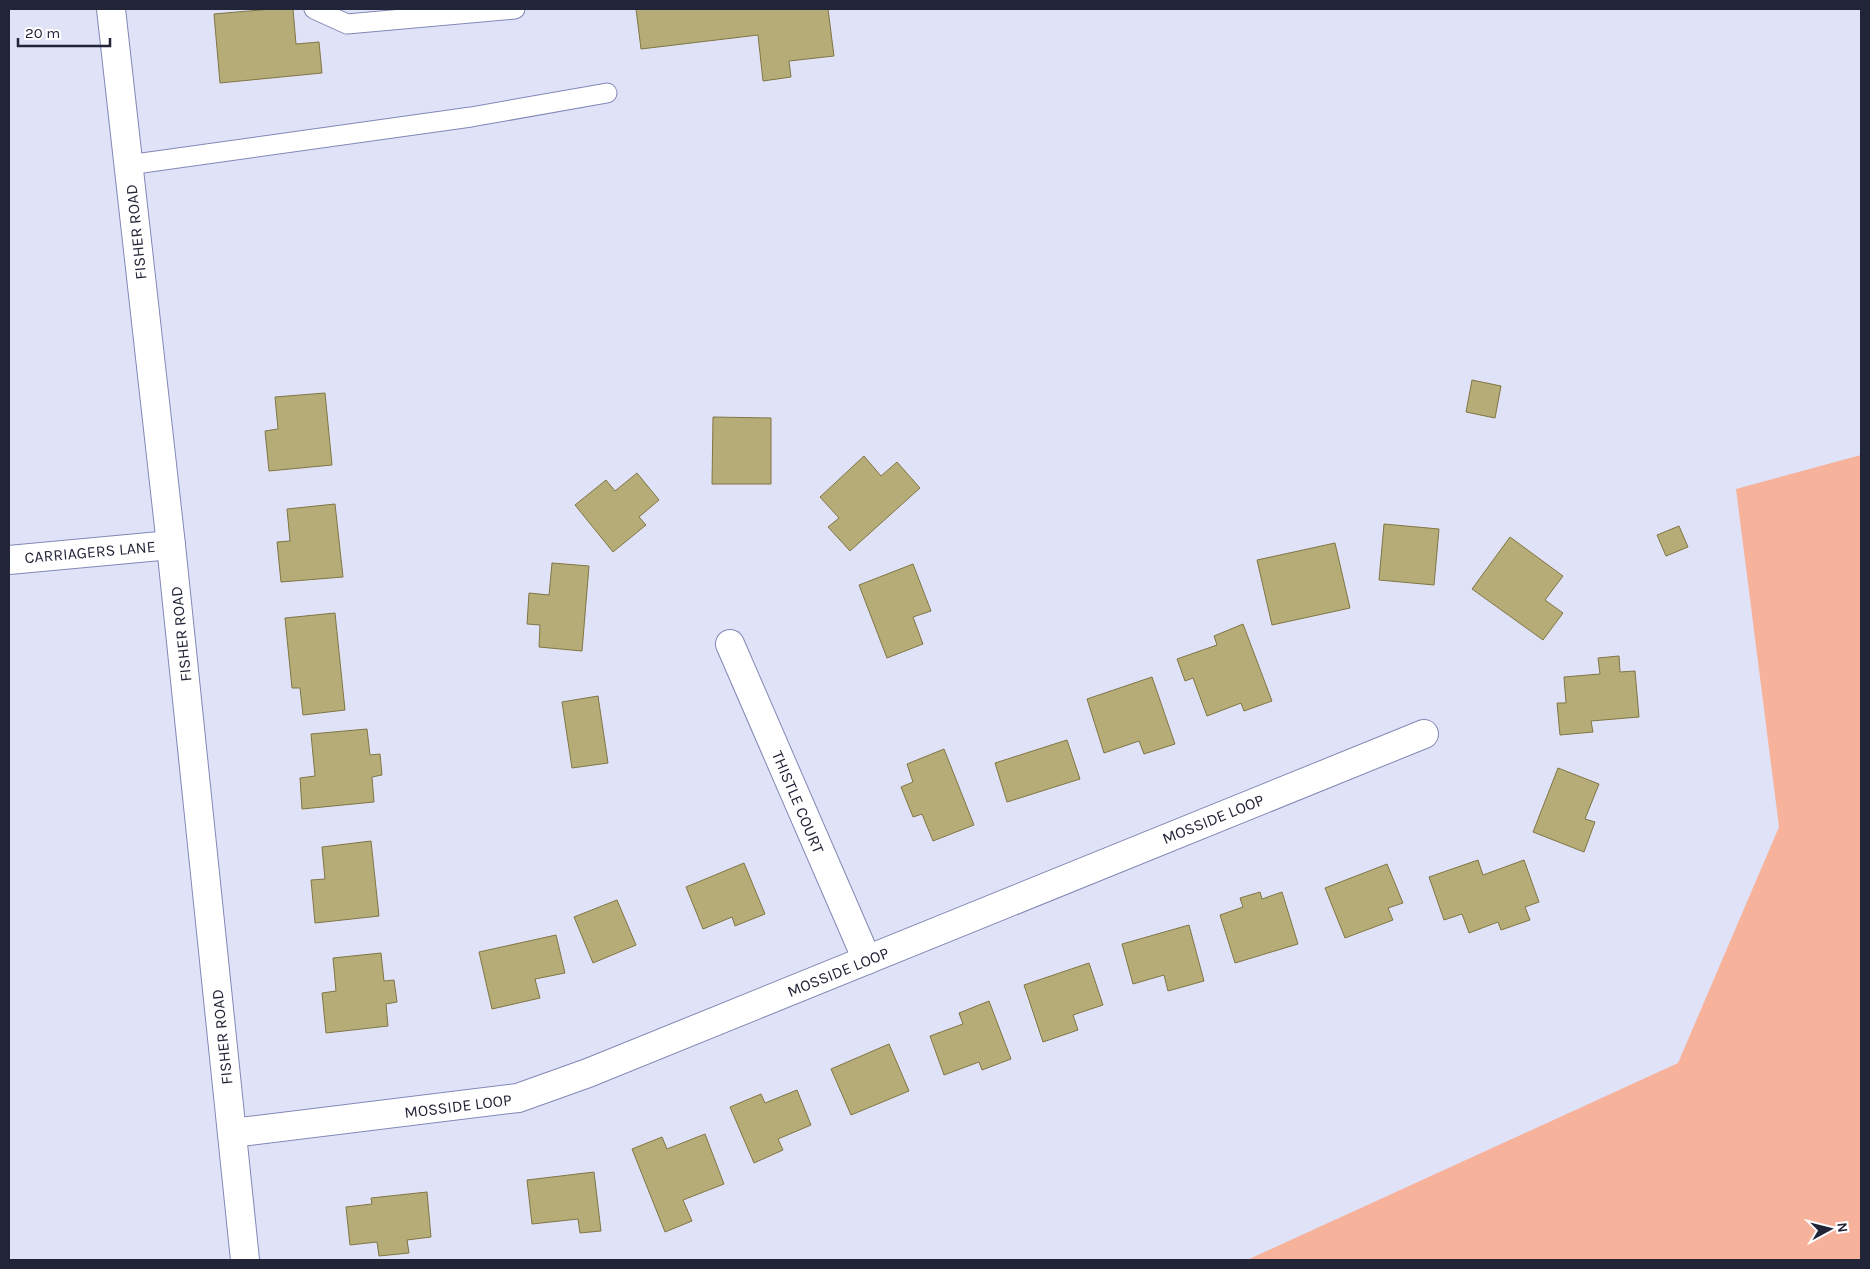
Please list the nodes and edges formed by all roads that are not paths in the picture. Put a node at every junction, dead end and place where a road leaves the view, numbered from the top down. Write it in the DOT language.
graph roads {
  1 [pos="111,9"];
  2 [pos="314,9"];
  3 [pos="515,9"];
  4 [pos="607,93"];
  5 [pos="128,165"];
  6 [pos="171,545"];
  7 [pos="9,560"];
  8 [pos="730,644"];
  9 [pos="1424,734"];
  10 [pos="867,960"];
  11 [pos="232,1133"];
  12 [pos="245,1260"];
  1 -- 5 [label="street, FISHER ROAD"];
  2 -- 3 [label="lane"];
  4 -- 5 [label="lane"];
  5 -- 6 [label="street, FISHER ROAD"];
  6 -- 7 [label="street, CARRIAGERS LANE"];
  6 -- 11 [label="street, FISHER ROAD"];
  8 -- 10 [label="street, THISTLE COURT"];
  9 -- 10 [label="street, MOSSIDE LOOP"];
  10 -- 11 [label="street, MOSSIDE LOOP"];
  11 -- 12 [label="street, FISHER ROAD"];
}
